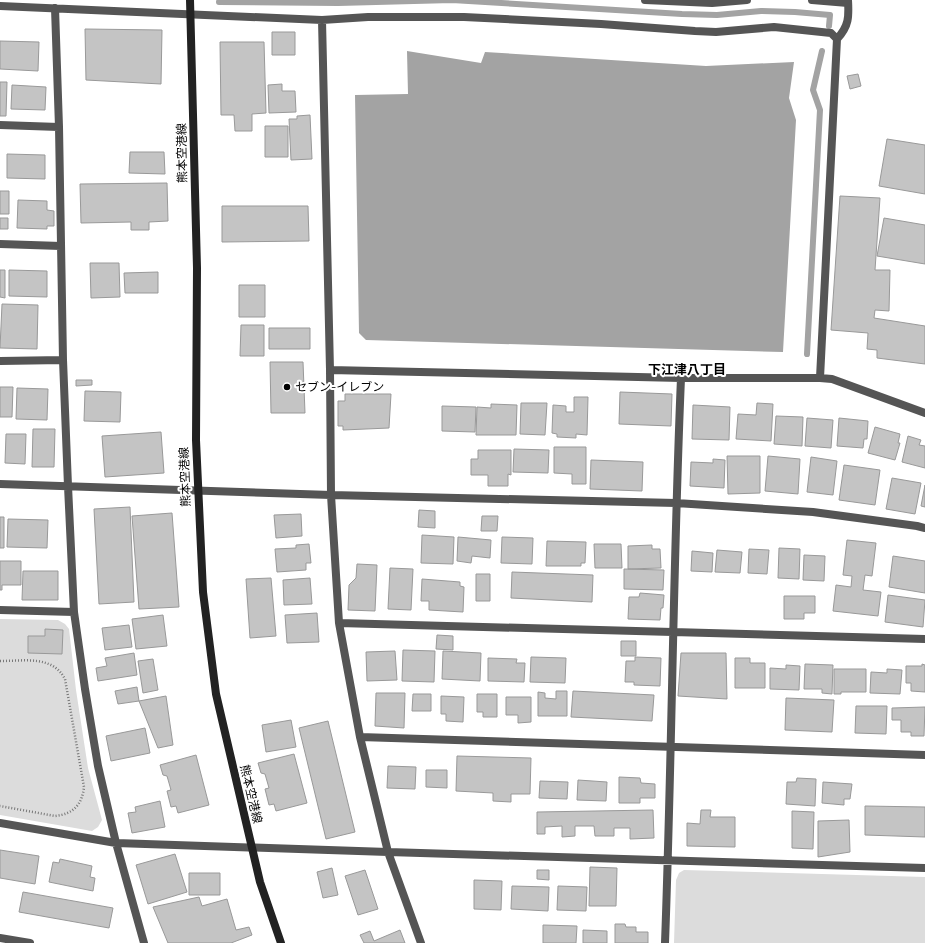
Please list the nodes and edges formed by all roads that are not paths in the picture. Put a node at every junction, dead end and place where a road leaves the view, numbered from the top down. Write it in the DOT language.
graph roads {
  1 [pos="190,0"];
  2 [pos="645,0"];
  3 [pos="747,0"];
  4 [pos="812,0"];
  5 [pos="848,2"];
  6 [pos="0,6"];
  7 [pos="55,8"];
  8 [pos="190,13"];
  9 [pos="322,20"];
  10 [pos="837,39"];
  11 [pos="0,125"];
  12 [pos="59,127"];
  13 [pos="0,244"];
  14 [pos="61,246"];
  15 [pos="63,360"];
  16 [pos="0,361"];
  17 [pos="330,370"];
  18 [pos="682,378"];
  19 [pos="820,378"];
  20 [pos="925,413"];
  21 [pos="0,484"];
  22 [pos="68,486"];
  23 [pos="198,490"];
  24 [pos="331,495"];
  25 [pos="676,503"];
  26 [pos="925,528"];
  27 [pos="0,610"];
  28 [pos="74,612"];
  29 [pos="339,623"];
  30 [pos="674,632"];
  31 [pos="925,639"];
  32 [pos="360,737"];
  33 [pos="671,746"];
  34 [pos="925,755"];
  35 [pos="0,824"];
  36 [pos="116,843"];
  37 [pos="251,848"];
  38 [pos="388,852"];
  39 [pos="668,860"];
  40 [pos="925,868"];
  41 [pos="0,938"];
  42 [pos="30,943"];
  43 [pos="144,943"];
  44 [pos="282,943"];
  45 [pos="421,943"];
  46 [pos="665,943"];
  1 -- 8 [label="main road, 熊本空港線"];
  2 -- 3 [label="street"];
  4 -- 5 [label="street"];
  5 -- 10 [label="street"];
  6 -- 7 [label="street"];
  7 -- 8 [label="street"];
  7 -- 12 [label="street"];
  8 -- 9 [label="street"];
  8 -- 23 [label="main road, 熊本空港線"];
  9 -- 10 [label="street"];
  9 -- 17 [label="street"];
  10 -- 19 [label="street"];
  11 -- 12 [label="street"];
  12 -- 14 [label="street"];
  13 -- 14 [label="street"];
  14 -- 15 [label="street"];
  15 -- 16 [label="street"];
  15 -- 22 [label="street"];
  17 -- 18 [label="street"];
  17 -- 24 [label="street"];
  18 -- 19 [label="street"];
  18 -- 25 [label="street"];
  19 -- 20 [label="street"];
  21 -- 22 [label="street"];
  22 -- 23 [label="street"];
  22 -- 28 [label="street"];
  23 -- 24 [label="street"];
  23 -- 37 [label="main road, 熊本空港線"];
  24 -- 25 [label="street"];
  24 -- 29 [label="street"];
  25 -- 26 [label="street"];
  25 -- 30 [label="street"];
  27 -- 28 [label="street"];
  28 -- 36 [label="street"];
  29 -- 30 [label="street"];
  29 -- 32 [label="street"];
  30 -- 31 [label="street"];
  30 -- 33 [label="street"];
  32 -- 33 [label="street"];
  32 -- 38 [label="street"];
  33 -- 34 [label="street"];
  33 -- 39 [label="street"];
  35 -- 36 [label="street"];
  36 -- 37 [label="street"];
  36 -- 43 [label="street"];
  37 -- 38 [label="street"];
  37 -- 44 [label="main road, 熊本空港線"];
  38 -- 39 [label="street"];
  38 -- 45 [label="street"];
  39 -- 40 [label="street"];
  39 -- 46 [label="street"];
  41 -- 42 [label="street"];
}
